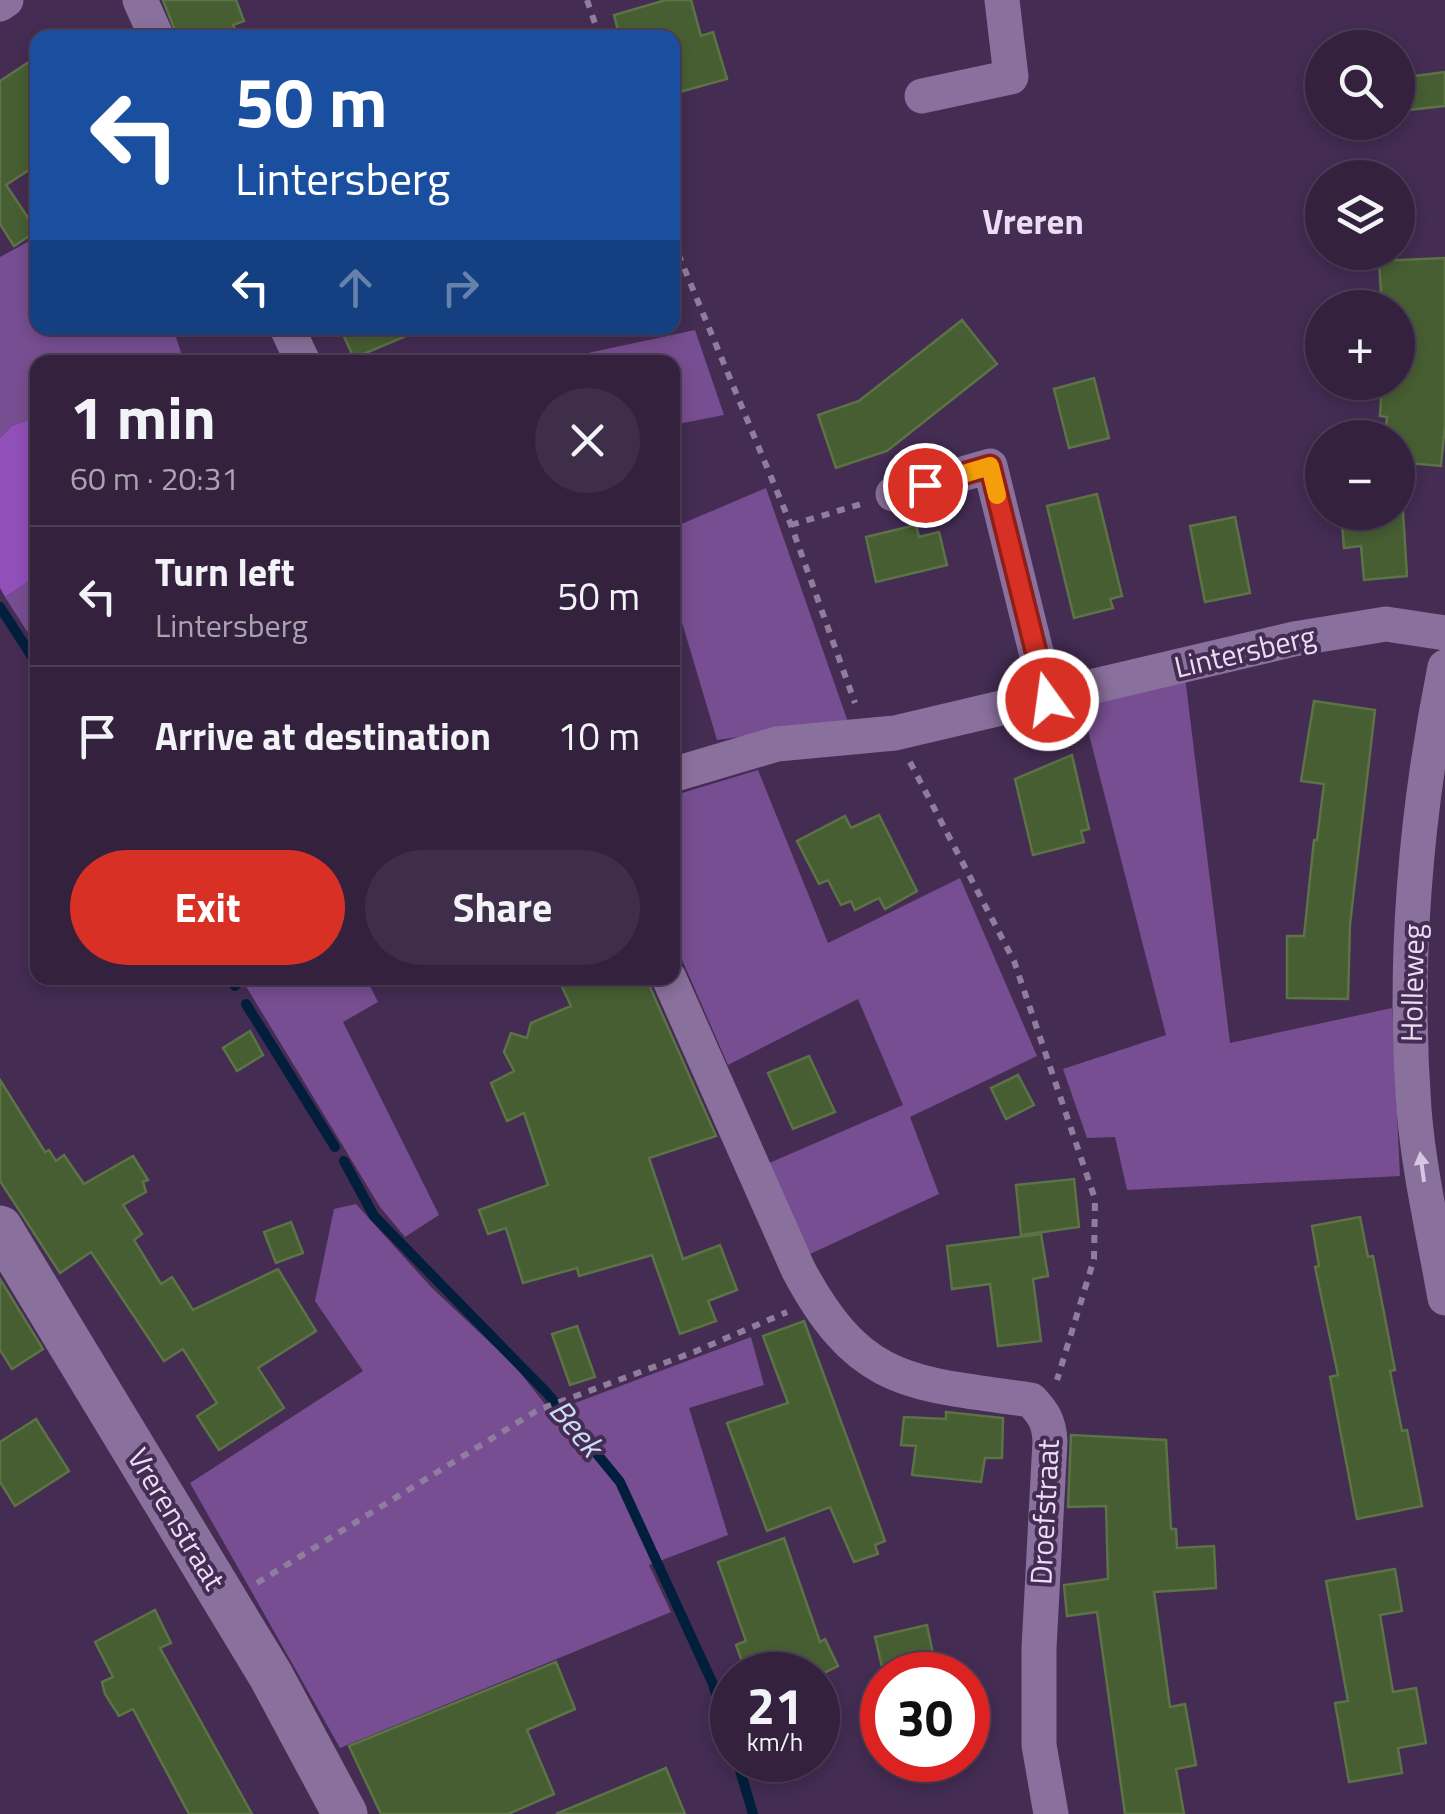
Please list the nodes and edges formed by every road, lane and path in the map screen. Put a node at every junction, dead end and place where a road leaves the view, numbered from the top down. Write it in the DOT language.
graph roads {
  1 [pos="140,0"];
  2 [pos="586,0"];
  3 [pos="1002,0"];
  4 [pos="153,30"];
  5 [pos="597,30"];
  6 [pos="922,96"];
  7 [pos="680,258"];
  8 [pos="893,494"];
  9 [pos="790,524"];
  10 [pos="1445,633"];
  11 [pos="1445,667"];
  12 [pos="1048,700"];
  13 [pos="884,733"];
  14 [pos="680,773"];
  15 [pos="1432,833"];
  16 [pos="672,985"];
  17 [pos="1,1232"];
  18 [pos="1445,1298"];
  19 [pos="814,1300"];
  20 [pos="1044,1414"];
  21 [pos="226,1602"];
  22 [pos="345,1814"];
  23 [pos="1050,1814"];
  1 -- 4 [label="street"];
  2 -- 5 [label="path"];
  3 -- 6 [label="street"];
  7 -- 9 [label="path"];
  8 -- 9 [label="path"];
  8 -- 12 [label="street"];
  9 -- 13 [label="path"];
  10 -- 12 [label="street, Lintersberg"];
  11 -- 15 [label="street, Holleweg"];
  12 -- 13 [label="street, Lintersberg"];
  13 -- 14 [label="street, Lintersberg"];
  13 -- 20 [label="path"];
  18 -- 15 [label="street, Holleweg, one-way"];
  16 -- 19 [label="street, Droefstraat"];
  17 -- 21 [label="street, Vrerenstraat"];
  19 -- 20 [label="street, Droefstraat"];
  19 -- 21 [label="path"];
  20 -- 23 [label="street, Droefstraat"];
  21 -- 22 [label="street, Vrerenstraat"];
}
